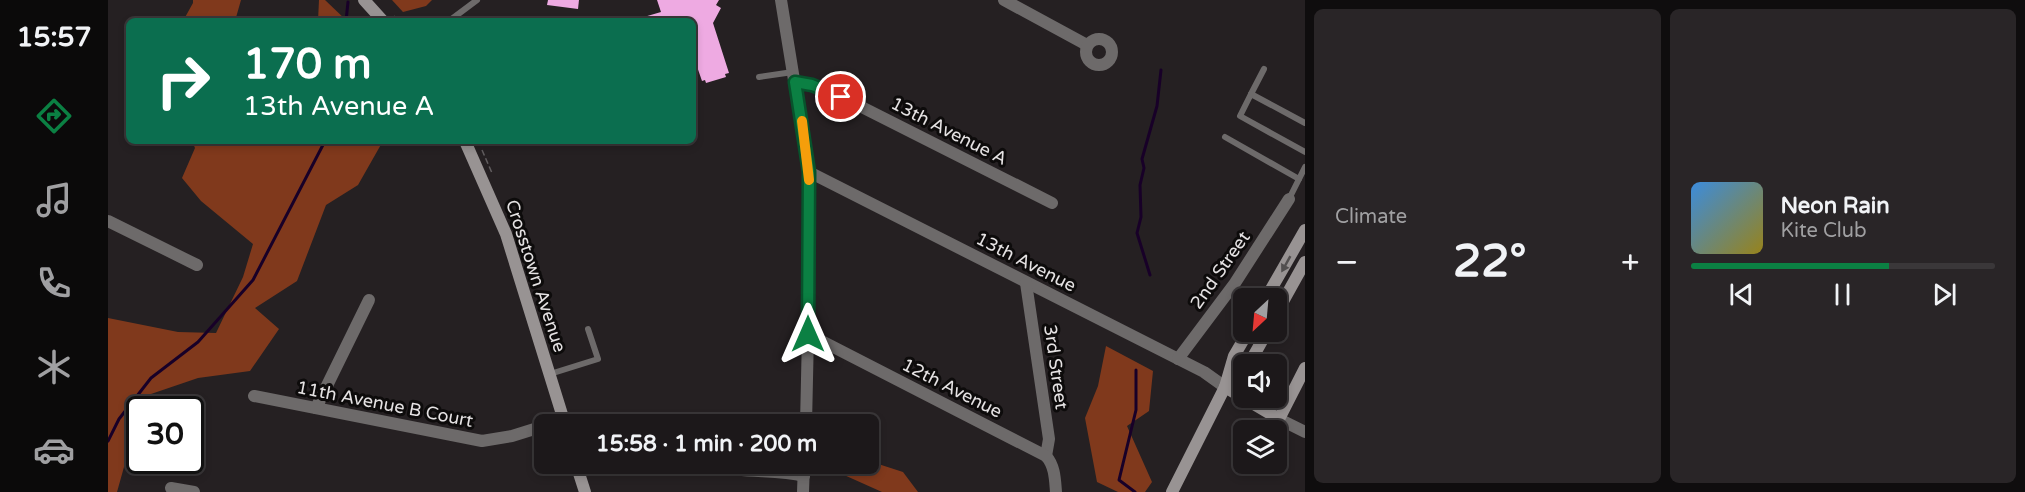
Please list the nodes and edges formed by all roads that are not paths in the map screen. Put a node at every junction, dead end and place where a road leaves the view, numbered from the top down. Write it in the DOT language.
graph roads {
  1 [pos="364,0"];
  2 [pos="477,0"];
  3 [pos="781,0"];
  4 [pos="1004,0"];
  5 [pos="380,18"];
  6 [pos="453,18"];
  7 [pos="1088,45"];
  8 [pos="1264,69"];
  9 [pos="759,76"];
  10 [pos="794,77"];
  11 [pos="1251,94"];
  12 [pos="1305,123"];
  13 [pos="1225,137"];
  14 [pos="466,144"];
  15 [pos="1305,152"];
  16 [pos="1305,167"];
  17 [pos="809,172"];
  18 [pos="1299,179"];
  19 [pos="1288,199"];
  20 [pos="1052,203"];
  21 [pos="108,221"];
  22 [pos="1305,230"];
  23 [pos="1305,262"];
  24 [pos="197,265"];
  25 [pos="1026,283"];
  26 [pos="1272,288"];
  27 [pos="1287,294"];
  28 [pos="369,300"];
  29 [pos="588,329"];
  30 [pos="808,334"];
  31 [pos="1242,342"];
  32 [pos="1178,359"];
  33 [pos="1305,368"];
  34 [pos="549,374"];
  35 [pos="1233,381"];
  36 [pos="1225,387"];
  37 [pos="254,396"];
  38 [pos="316,408"];
  39 [pos="562,414"];
  40 [pos="806,414"];
  41 [pos="1279,419"];
  42 [pos="534,429"];
  43 [pos="1305,432"];
  44 [pos="1046,456"];
  45 [pos="579,474"];
  46 [pos="804,474"];
  47 [pos="171,488"];
  48 [pos="194,492"];
  49 [pos="585,492"];
  50 [pos="803,492"];
  51 [pos="1056,492"];
  52 [pos="1172,492"];
  1 -- 5 [label="street"];
  2 -- 6 [label="lane"];
  3 -- 10 [label="street"];
  4 -- 7 [label="street"];
  8 -- 11 [label="lane"];
  9 -- 10 [label="lane"];
  10 -- 17 [label="street"];
  10 -- 20 [label="street, 13th Avenue A"];
  11 -- 12 [label="lane"];
  11 -- 15 [label="lane"];
  13 -- 18 [label="lane"];
  14 -- 34 [label="street, Crosstown Avenue"];
  16 -- 18 [label="lane"];
  17 -- 25 [label="street, 13th Avenue"];
  17 -- 30 [label="street"];
  18 -- 19 [label="lane"];
  19 -- 32 [label="street, 2nd Street"];
  21 -- 24 [label="street"];
  22 -- 26 [label="street, one-way"];
  23 -- 27 [label="street"];
  25 -- 32 [label="street, 13th Avenue"];
  25 -- 44 [label="street, 3rd Street"];
  28 -- 38 [label="street"];
  29 -- 34 [label="lane"];
  30 -- 40 [label="street"];
  30 -- 44 [label="street, 12th Avenue"];
  31 -- 36 [label="street"];
  32 -- 36 [label="street, 13th Avenue"];
  33 -- 41 [label="street"];
  34 -- 39 [label="street, Crosstown Avenue"];
  35 -- 36 [label="street"];
  36 -- 41 [label="street"];
  36 -- 52 [label="street"];
  37 -- 38 [label="street, 11th Avenue B Court"];
  38 -- 42 [label="street, 11th Avenue B Court"];
  41 -- 43 [label="street"];
  44 -- 51 [label="street"];
  45 -- 49 [label="street"];
  46 -- 50 [label="street"];
  47 -- 48 [label="street"];
}
